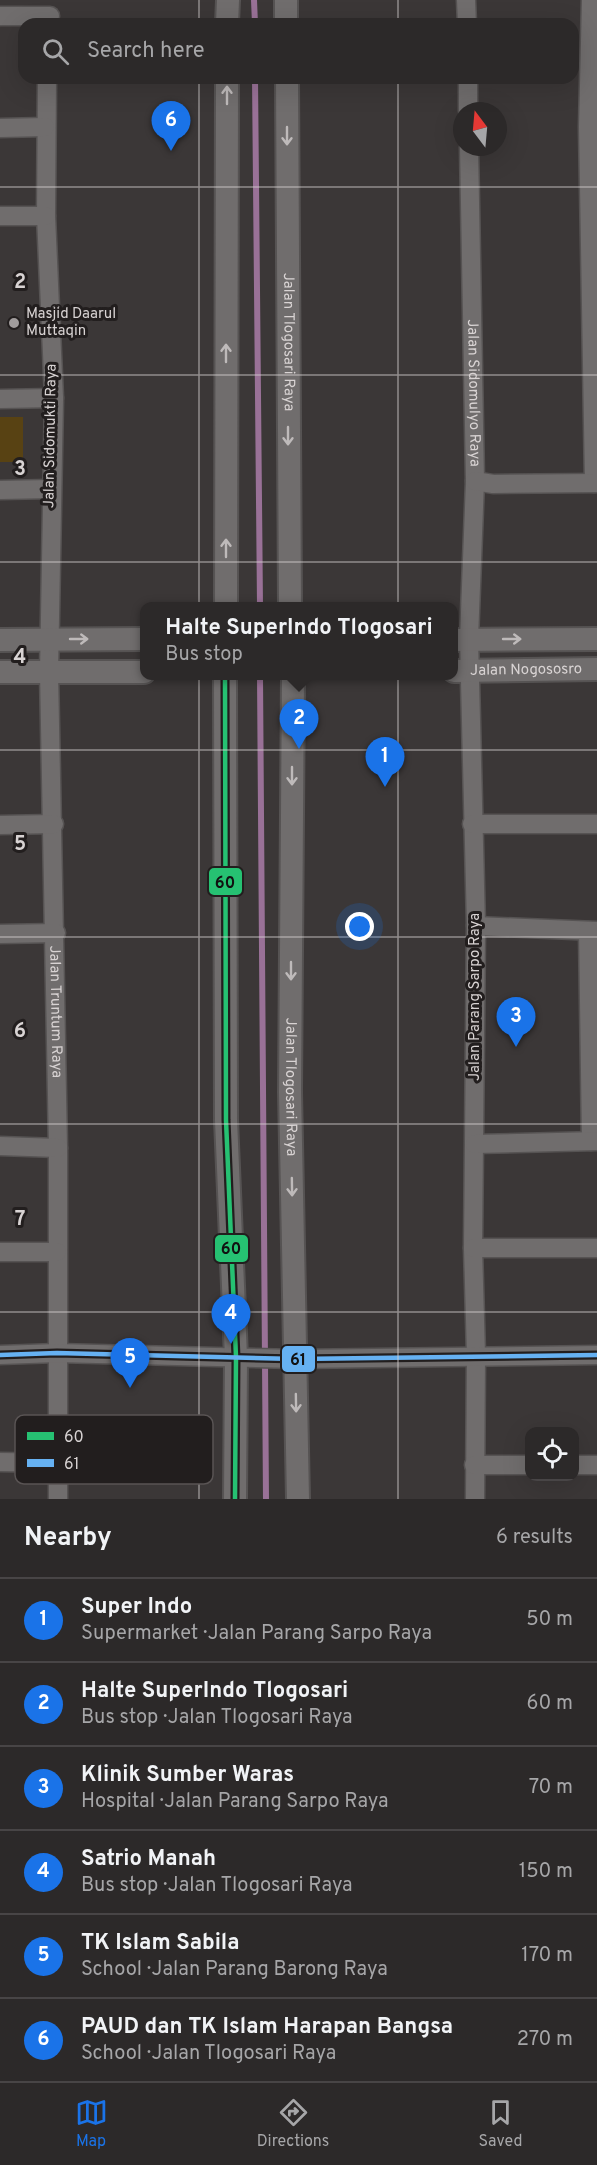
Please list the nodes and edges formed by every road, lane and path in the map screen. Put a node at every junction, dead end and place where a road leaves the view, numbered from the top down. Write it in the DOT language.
graph roads {
  1 [pos="228,0"];
  2 [pos="286,0"];
  3 [pos="466,0"];
  4 [pos="593,5"];
  5 [pos="50,13"];
  6 [pos="0,16"];
  7 [pos="227,18"];
  8 [pos="286,18"];
  9 [pos="467,18"];
  10 [pos="47,84"];
  11 [pos="227,84"];
  12 [pos="287,84"];
  13 [pos="468,84"];
  14 [pos="468,102"];
  15 [pos="45,127"];
  16 [pos="593,127"];
  17 [pos="0,128"];
  18 [pos="469,156"];
  19 [pos="593,208"];
  20 [pos="0,216"];
  21 [pos="46,216"];
  22 [pos="595,295"];
  23 [pos="594,374"];
  24 [pos="54,398"];
  25 [pos="0,399"];
  26 [pos="475,481"];
  27 [pos="596,483"];
  28 [pos="51,489"];
  29 [pos="0,490"];
  30 [pos="226,602"];
  31 [pos="290,602"];
  32 [pos="140,639"];
  33 [pos="597,639"];
  34 [pos="0,640"];
  35 [pos="50,640"];
  36 [pos="461,640"];
  37 [pos="597,669"];
  38 [pos="462,671"];
  39 [pos="0,672"];
  40 [pos="49,672"];
  41 [pos="140,672"];
  42 [pos="225,680"];
  43 [pos="293,680"];
  44 [pos="54,824"];
  45 [pos="472,824"];
  46 [pos="597,824"];
  47 [pos="0,825"];
  48 [pos="477,926"];
  49 [pos="593,931"];
  50 [pos="56,933"];
  51 [pos="0,934"];
  52 [pos="594,1141"];
  53 [pos="475,1144"];
  54 [pos="0,1146"];
  55 [pos="58,1148"];
  56 [pos="473,1248"];
  57 [pos="597,1248"];
  58 [pos="0,1252"];
  59 [pos="57,1252"];
  60 [pos="57,1353"];
  61 [pos="0,1355"];
  62 [pos="476,1355"];
  63 [pos="597,1355"];
  64 [pos="242,1357"];
  65 [pos="291,1359"];
  66 [pos="58,1415"];
  67 [pos="0,1462"];
  68 [pos="15,1462"];
  69 [pos="474,1465"];
  70 [pos="525,1465"];
  71 [pos="579,1465"];
  72 [pos="597,1465"];
  73 [pos="236,1499"];
  74 [pos="298,1499"];
  75 [pos="475,1499"];
  1 -- 7 [label="street"];
  2 -- 8 [label="street"];
  3 -- 9 [label="street"];
  4 -- 16 [label="street"];
  5 -- 6 [label="street"];
  10 -- 15 [label="street, Jalan Sidomukti Raya"];
  30 -- 11 [label="street, one-way"];
  12 -- 31 [label="street, Jalan Tlogosari Raya, one-way"];
  13 -- 14 [label="street"];
  15 -- 17 [label="street"];
  15 -- 21 [label="street, Jalan Sidomukti Raya"];
  16 -- 19 [label="street"];
  18 -- 26 [label="street, Jalan Sidomulyo Raya"];
  19 -- 22 [label="street"];
  20 -- 21 [label="street"];
  21 -- 24 [label="street, Jalan Sidomukti Raya"];
  22 -- 23 [label="street"];
  23 -- 27 [label="street"];
  24 -- 25 [label="street"];
  24 -- 28 [label="street, Jalan Sidomukti Raya"];
  26 -- 27 [label="street"];
  26 -- 36 [label="street, Jalan Sidomulyo Raya"];
  28 -- 29 [label="street"];
  28 -- 35 [label="street, Jalan Sidomukti Raya"];
  35 -- 32 [label="street, one-way"];
  36 -- 33 [label="street, Jalan Nogososro, one-way"];
  34 -- 35 [label="street"];
  35 -- 40 [label="street, Jalan Sidomukti Raya"];
  36 -- 38 [label="street, Jalan Parang Sarpo Raya"];
  37 -- 38 [label="street, Jalan Nogososro"];
  38 -- 45 [label="street, Jalan Parang Sarpo Raya"];
  39 -- 40 [label="street"];
  40 -- 41 [label="street"];
  40 -- 44 [label="street, Jalan Truntum Raya"];
  42 -- 64 [label="street"];
  43 -- 65 [label="street, Jalan Tlogosari Raya, one-way"];
  44 -- 47 [label="street"];
  44 -- 50 [label="street, Jalan Truntum Raya"];
  45 -- 46 [label="street"];
  45 -- 48 [label="street, Jalan Parang Sarpo Raya"];
  48 -- 49 [label="street"];
  48 -- 53 [label="street, Jalan Parang Sarpo Raya"];
  49 -- 52 [label="street"];
  50 -- 51 [label="street"];
  50 -- 55 [label="street, Jalan Truntum Raya"];
  52 -- 53 [label="street"];
  53 -- 56 [label="street, Jalan Parang Sarpo Raya"];
  54 -- 55 [label="street"];
  55 -- 59 [label="street, Jalan Truntum Raya"];
  56 -- 57 [label="street"];
  56 -- 62 [label="street, Jalan Parang Sarpo Raya"];
  58 -- 59 [label="street"];
  59 -- 60 [label="street, Jalan Truntum Raya"];
  60 -- 61 [label="street"];
  60 -- 64 [label="street"];
  60 -- 66 [label="street, Jalan Truntum Raya"];
  62 -- 63 [label="street"];
  62 -- 65 [label="street"];
  62 -- 69 [label="street, Jalan Parang Sarpo Raya"];
  64 -- 65 [label="street"];
  64 -- 73 [label="street"];
  65 -- 74 [label="street, Jalan Tlogosari Raya, one-way"];
  67 -- 68 [label="street"];
  69 -- 70 [label="street"];
  69 -- 75 [label="street, Jalan Parang Sarpo Raya"];
  71 -- 72 [label="street"];
}
